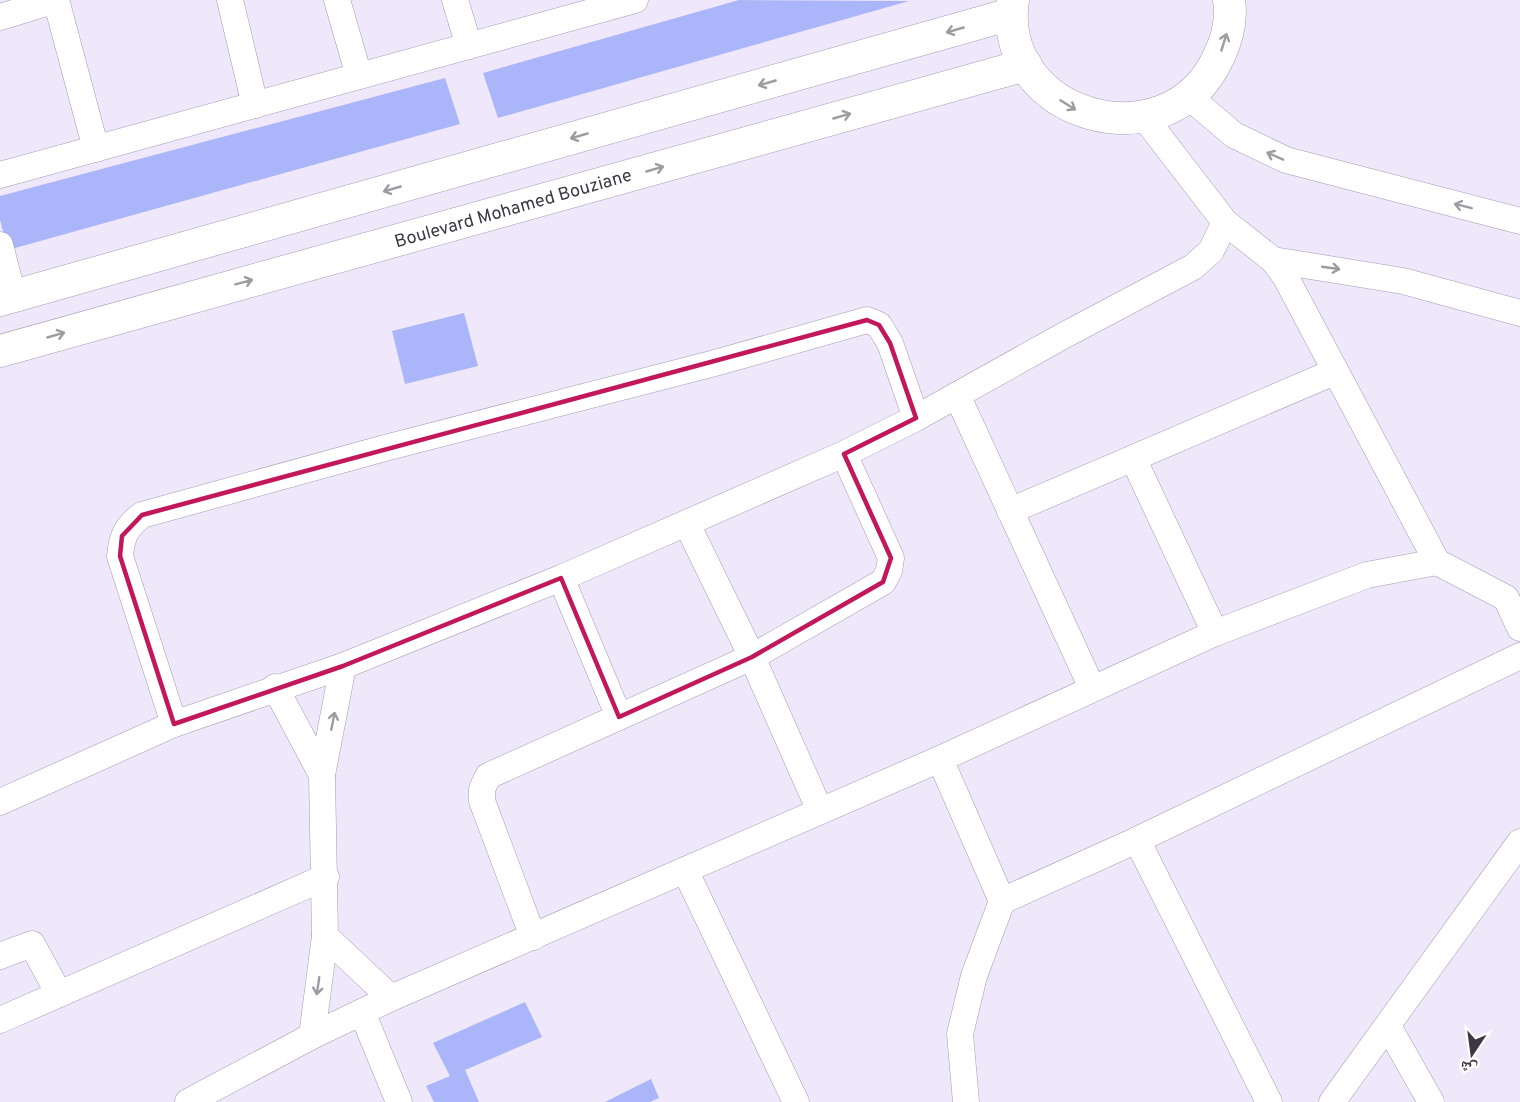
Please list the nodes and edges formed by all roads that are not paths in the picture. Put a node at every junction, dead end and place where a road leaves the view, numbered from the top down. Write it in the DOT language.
graph roads {
  1 [pos="56,0"];
  2 [pos="230,0"];
  3 [pos="337,0"];
  4 [pos="455,0"];
  5 [pos="628,1"];
  6 [pos="1234,2"];
  7 [pos="1012,7"];
  8 [pos="0,17"];
  9 [pos="469,46"];
  10 [pos="1026,65"];
  11 [pos="359,76"];
  12 [pos="1188,96"];
  13 [pos="255,105"];
  14 [pos="1144,117"];
  15 [pos="96,149"];
  16 [pos="0,175"];
  17 [pos="1520,220"];
  18 [pos="1225,222"];
  19 [pos="0,245"];
  20 [pos="1273,260"];
  21 [pos="7,298"];
  22 [pos="1520,313"];
  23 [pos="0,351"];
  24 [pos="1334,372"];
  25 [pos="957,395"];
  26 [pos="916,418"];
  27 [pos="844,454"];
  28 [pos="1133,458"];
  29 [pos="1010,511"];
  30 [pos="687,524"];
  31 [pos="1437,562"];
  32 [pos="561,578"];
  33 [pos="1513,600"];
  34 [pos="1520,628"];
  35 [pos="1215,633"];
  36 [pos="1520,656"];
  37 [pos="752,657"];
  38 [pos="343,666"];
  39 [pos="275,687"];
  40 [pos="1092,688"];
  41 [pos="620,717"];
  42 [pos="174,724"];
  43 [pos="940,759"];
  44 [pos="322,775"];
  45 [pos="0,802"];
  46 [pos="820,811"];
  47 [pos="1137,840"];
  48 [pos="1520,842"];
  49 [pos="686,870"];
  50 [pos="326,877"];
  51 [pos="1002,901"];
  52 [pos="325,936"];
  53 [pos="533,937"];
  54 [pos="0,956"];
  55 [pos="59,994"];
  56 [pos="392,998"];
  57 [pos="362,1012"];
  58 [pos="0,1020"];
  59 [pos="1388,1026"];
  60 [pos="312,1036"];
  61 [pos="188,1102"];
  62 [pos="399,1102"];
  63 [pos="796,1102"];
  64 [pos="966,1102"];
  65 [pos="1269,1102"];
  66 [pos="1332,1102"];
  67 [pos="1431,1102"];
  1 -- 8 [label="street"];
  1 -- 15 [label="street"];
  2 -- 13 [label="street"];
  3 -- 11 [label="street"];
  4 -- 9 [label="street"];
  5 -- 9 [label="street"];
  12 -- 6 [label="street, one-way"];
  7 -- 10 [label="street"];
  7 -- 21 [label="street, one-way"];
  9 -- 11 [label="street"];
  10 -- 14 [label="street, one-way"];
  23 -- 10 [label="street, Boulevard Mohamed Bouziane, one-way"];
  11 -- 13 [label="street"];
  12 -- 14 [label="street"];
  17 -- 12 [label="street, one-way"];
  13 -- 15 [label="street"];
  14 -- 18 [label="street"];
  15 -- 16 [label="street"];
  18 -- 20 [label="street"];
  18 -- 25 [label="street"];
  19 -- 21 [label="street"];
  20 -- 22 [label="street, one-way"];
  20 -- 24 [label="street"];
  24 -- 28 [label="street"];
  24 -- 31 [label="street"];
  25 -- 26 [label="street"];
  25 -- 29 [label="street"];
  26 -- 27 [label="street"];
  26 -- 42 [label="street"];
  27 -- 30 [label="street"];
  27 -- 37 [label="street"];
  28 -- 29 [label="street"];
  28 -- 35 [label="street"];
  29 -- 40 [label="street"];
  30 -- 32 [label="street"];
  30 -- 37 [label="street"];
  31 -- 33 [label="street"];
  31 -- 35 [label="street"];
  32 -- 38 [label="street"];
  32 -- 41 [label="street"];
  33 -- 34 [label="street"];
  35 -- 40 [label="street"];
  36 -- 47 [label="street"];
  37 -- 41 [label="street"];
  37 -- 46 [label="street"];
  38 -- 39 [label="street"];
  44 -- 38 [label="street, one-way"];
  39 -- 42 [label="street"];
  39 -- 44 [label="street"];
  40 -- 43 [label="street"];
  41 -- 53 [label="street"];
  42 -- 45 [label="street"];
  43 -- 46 [label="street"];
  43 -- 51 [label="street"];
  44 -- 50 [label="street"];
  46 -- 49 [label="street"];
  47 -- 51 [label="street"];
  47 -- 65 [label="street"];
  48 -- 59 [label="street"];
  49 -- 53 [label="street"];
  49 -- 63 [label="street"];
  50 -- 52 [label="street"];
  50 -- 55 [label="street"];
  51 -- 64 [label="street"];
  52 -- 56 [label="street"];
  52 -- 60 [label="street, one-way"];
  53 -- 56 [label="street"];
  54 -- 55 [label="street"];
  55 -- 58 [label="street"];
  56 -- 57 [label="street"];
  57 -- 60 [label="street"];
  57 -- 62 [label="street"];
  59 -- 66 [label="street"];
  59 -- 67 [label="street"];
  60 -- 61 [label="street"];
}
